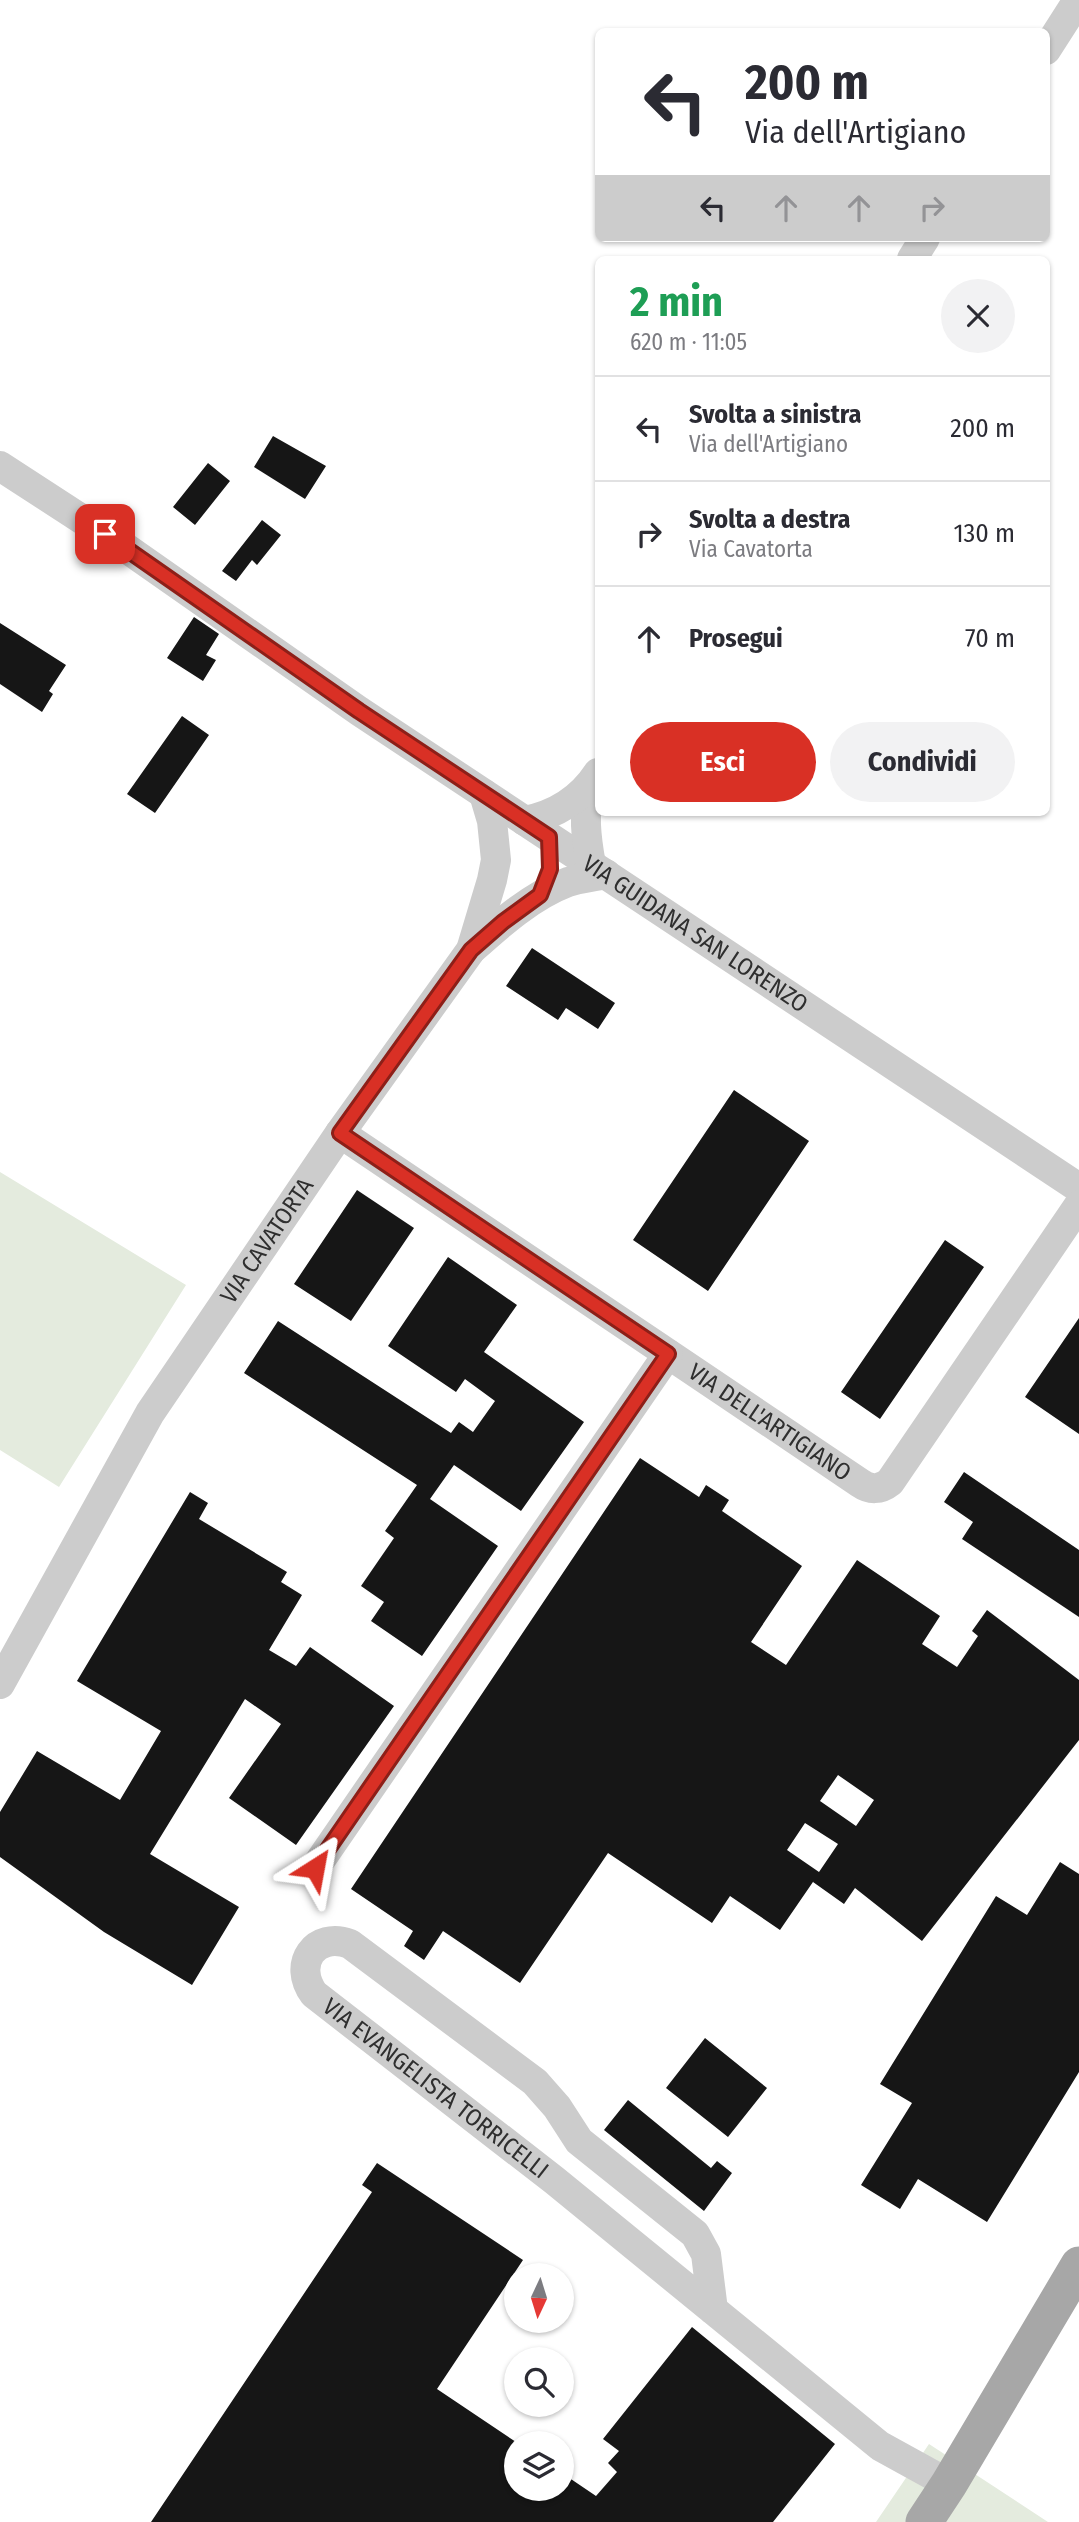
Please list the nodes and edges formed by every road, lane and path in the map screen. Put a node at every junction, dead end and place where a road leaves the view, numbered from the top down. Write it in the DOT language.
graph roads {
  1 [pos="1079,0"];
  2 [pos="1050,44"];
  3 [pos="0,466"];
  4 [pos="594,780"];
  5 [pos="484,794"];
  6 [pos="537,829"];
  7 [pos="598,870"];
  8 [pos="494,872"];
  9 [pos="540,895"];
  10 [pos="471,950"];
  11 [pos="340,1133"];
  12 [pos="1079,1188"];
  13 [pos="1079,1205"];
  14 [pos="668,1354"];
  15 [pos="0,1684"];
  16 [pos="315,1868"];
  17 [pos="1079,2265"];
  18 [pos="713,2310"];
  19 [pos="949,2483"];
  20 [pos="923,2522"];
  1 -- 2 [label="street"];
  3 -- 5 [label="street, VIA GUIDANA SAN LORENZO"];
  4 -- 6 [label="street"];
  4 -- 7 [label="street"];
  5 -- 6 [label="street, VIA GUIDANA SAN LORENZO"];
  5 -- 8 [label="street, VIA CAVATORTA"];
  6 -- 7 [label="street, VIA GUIDANA SAN LORENZO"];
  6 -- 8 [label="street"];
  6 -- 9 [label="street"];
  7 -- 9 [label="street"];
  7 -- 12 [label="street, VIA GUIDANA SAN LORENZO"];
  8 -- 10 [label="street, VIA CAVATORTA"];
  9 -- 10 [label="street"];
  10 -- 11 [label="street, VIA CAVATORTA"];
  11 -- 14 [label="street, VIA DELL'ARTIGIANO"];
  11 -- 15 [label="street, VIA CAVATORTA"];
  13 -- 14 [label="street, VIA DELL'ARTIGIANO"];
  14 -- 16 [label="street"];
  17 -- 19 [label="main road"];
  18 -- 18 [label="street, VIA EVANGELISTA TORRICELLI"];
  18 -- 19 [label="street, VIA EVANGELISTA TORRICELLI"];
  19 -- 20 [label="main road"];
}
